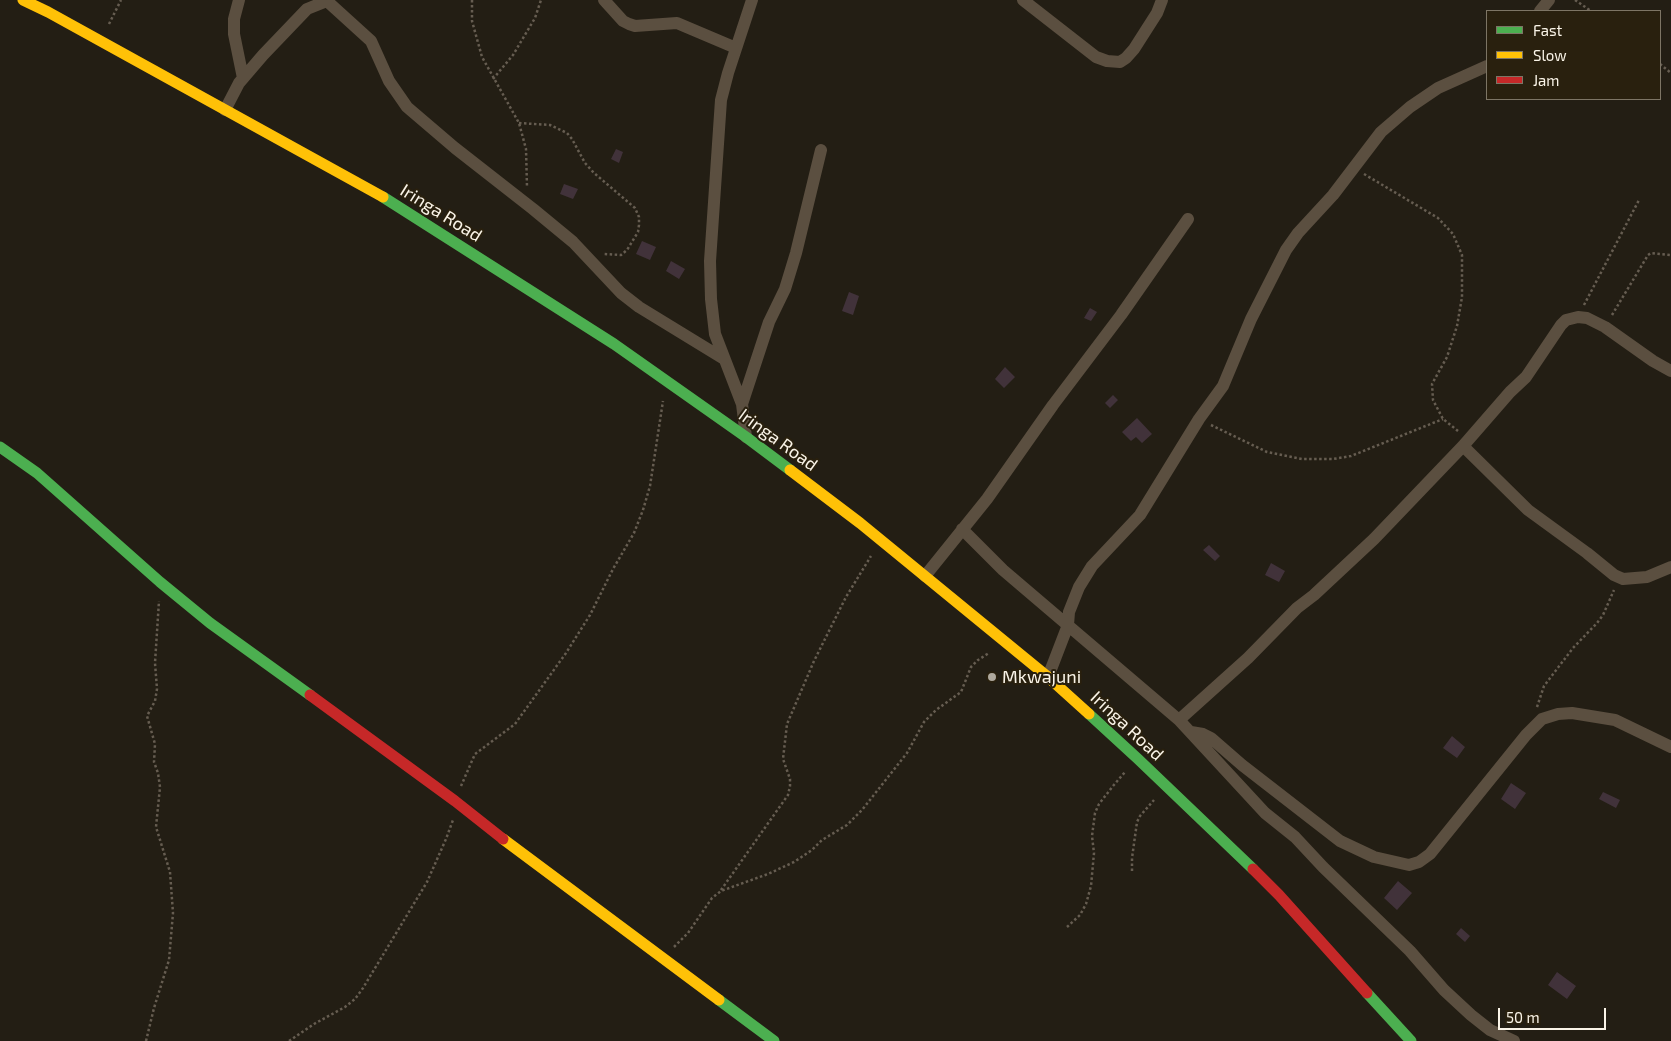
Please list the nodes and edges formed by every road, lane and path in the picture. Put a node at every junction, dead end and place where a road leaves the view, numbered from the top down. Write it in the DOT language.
graph roads {
  1 [pos="121,0"];
  2 [pos="239,0"];
  3 [pos="330,0"];
  4 [pos="472,0"];
  5 [pos="541,0"];
  6 [pos="604,0"];
  7 [pos="752,0"];
  8 [pos="1023,0"];
  9 [pos="1162,0"];
  10 [pos="1550,0"];
  11 [pos="1575,0"];
  12 [pos="27,1"];
  13 [pos="1040,5"];
  14 [pos="1541,10"];
  15 [pos="1590,10"];
  16 [pos="103,42"];
  17 [pos="736,48"];
  18 [pos="1661,65"];
  19 [pos="1486,66"];
  20 [pos="1671,73"];
  21 [pos="243,78"];
  22 [pos="493,79"];
  23 [pos="225,110"];
  24 [pos="519,124"];
  25 [pos="821,150"];
  26 [pos="1353,169"];
  27 [pos="1639,200"];
  28 [pos="533,208"];
  29 [pos="1188,218"];
  30 [pos="587,255"];
  31 [pos="1671,255"];
  32 [pos="1578,317"];
  33 [pos="1605,327"];
  34 [pos="724,359"];
  35 [pos="1671,371"];
  36 [pos="666,382"];
  37 [pos="742,404"];
  38 [pos="1443,419"];
  39 [pos="1199,420"];
  40 [pos="746,437"];
  41 [pos="1466,443"];
  42 [pos="0,447"];
  43 [pos="962,529"];
  44 [pos="881,540"];
  45 [pos="1671,567"];
  46 [pos="925,576"];
  47 [pos="1623,579"];
  48 [pos="160,582"];
  49 [pos="1068,625"];
  50 [pos="1008,644"];
  51 [pos="1048,677"];
  52 [pos="1179,720"];
  53 [pos="1533,728"];
  54 [pos="1191,732"];
  55 [pos="1671,747"];
  56 [pos="1138,759"];
  57 [pos="1167,787"];
  58 [pos="455,801"];
  59 [pos="1132,871"];
  60 [pos="721,891"];
  61 [pos="1068,927"];
  62 [pos="660,956"];
  63 [pos="146,1041"];
  64 [pos="289,1041"];
  65 [pos="774,1041"];
  66 [pos="1411,1041"];
  67 [pos="1514,1041"];
  1 -- 16 [label="path"];
  2 -- 21 [label="street"];
  3 -- 21 [label="street"];
  3 -- 28 [label="street"];
  4 -- 22 [label="path"];
  5 -- 22 [label="path"];
  6 -- 17 [label="street"];
  7 -- 17 [label="street"];
  8 -- 13 [label="street"];
  9 -- 13 [label="street"];
  10 -- 14 [label="street"];
  11 -- 15 [label="path"];
  12 -- 16 [label="main road, Iringa Road"];
  16 -- 23 [label="main road, Iringa Road"];
  17 -- 34 [label="street"];
  18 -- 20 [label="path"];
  19 -- 26 [label="street"];
  21 -- 23 [label="street"];
  22 -- 24 [label="path"];
  23 -- 36 [label="main road, Iringa Road"];
  24 -- 28 [label="path"];
  24 -- 30 [label="path"];
  25 -- 37 [label="street"];
  26 -- 38 [label="path"];
  26 -- 39 [label="street"];
  27 -- 32 [label="path"];
  28 -- 30 [label="street"];
  29 -- 43 [label="street"];
  30 -- 34 [label="street"];
  31 -- 33 [label="path"];
  32 -- 33 [label="street"];
  32 -- 41 [label="street"];
  33 -- 35 [label="street"];
  34 -- 37 [label="street"];
  36 -- 40 [label="main road, Iringa Road"];
  36 -- 58 [label="path"];
  37 -- 40 [label="street"];
  38 -- 39 [label="path"];
  38 -- 41 [label="path"];
  39 -- 49 [label="street"];
  40 -- 44 [label="main road, Iringa Road"];
  41 -- 47 [label="street"];
  41 -- 52 [label="street"];
  42 -- 48 [label="main road"];
  43 -- 46 [label="street"];
  43 -- 49 [label="street"];
  44 -- 46 [label="main road, Iringa Road"];
  44 -- 60 [label="path"];
  45 -- 47 [label="street"];
  46 -- 50 [label="main road, Iringa Road"];
  47 -- 53 [label="path"];
  48 -- 58 [label="main road"];
  48 -- 63 [label="path"];
  49 -- 51 [label="street"];
  49 -- 52 [label="street"];
  50 -- 51 [label="main road, Iringa Road"];
  50 -- 60 [label="path"];
  51 -- 56 [label="main road, Iringa Road"];
  52 -- 54 [label="street"];
  53 -- 54 [label="street"];
  53 -- 55 [label="street"];
  54 -- 67 [label="street"];
  56 -- 57 [label="main road, Iringa Road"];
  56 -- 61 [label="path"];
  57 -- 59 [label="path"];
  57 -- 66 [label="main road, Iringa Road"];
  58 -- 62 [label="main road"];
  58 -- 64 [label="path"];
  60 -- 62 [label="path"];
  62 -- 65 [label="main road"];
}
